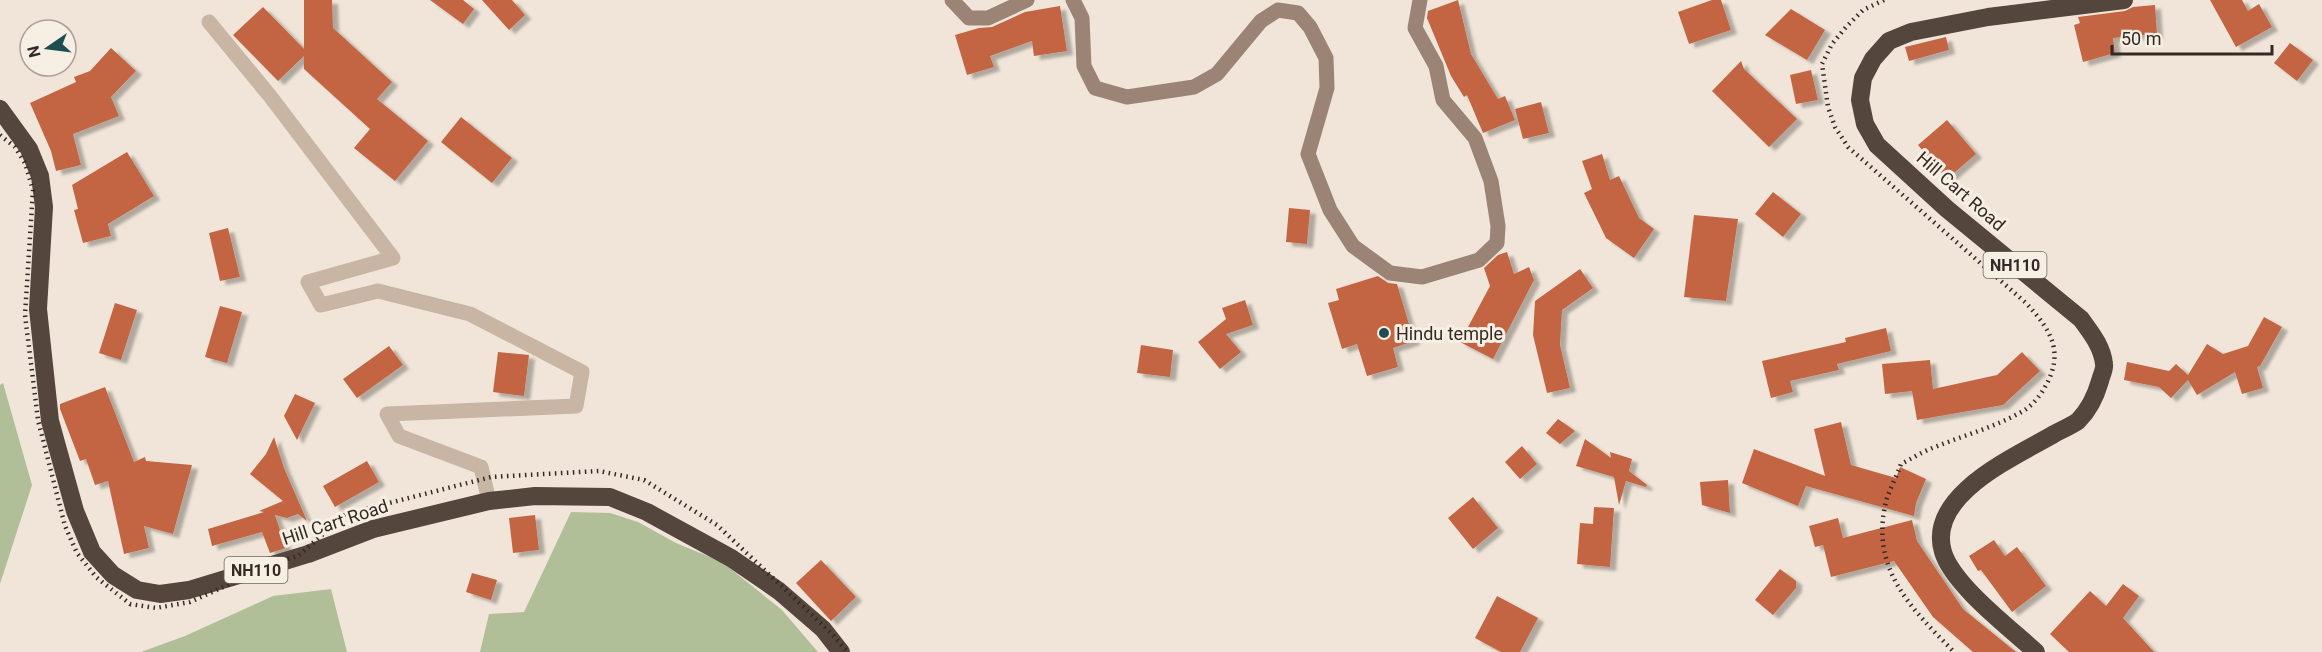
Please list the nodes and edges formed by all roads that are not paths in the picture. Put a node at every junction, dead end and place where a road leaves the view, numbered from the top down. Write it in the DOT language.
graph roads {
  1 [pos="952,0"];
  2 [pos="1027,0"];
  3 [pos="1073,0"];
  4 [pos="1420,0"];
  5 [pos="2124,0"];
  6 [pos="209,22"];
  7 [pos="0,109"];
  8 [pos="489,501"];
  9 [pos="841,652"];
  10 [pos="2036,652"];
  1 -- 2 [label="main road"];
  3 -- 4 [label="main road"];
  5 -- 10 [label="highway, Hill Cart Road / NH110"];
  6 -- 8 [label="street"];
  7 -- 8 [label="highway, Hill Cart Road / NH110"];
  8 -- 9 [label="highway, Hill Cart Road / NH110"];
}
